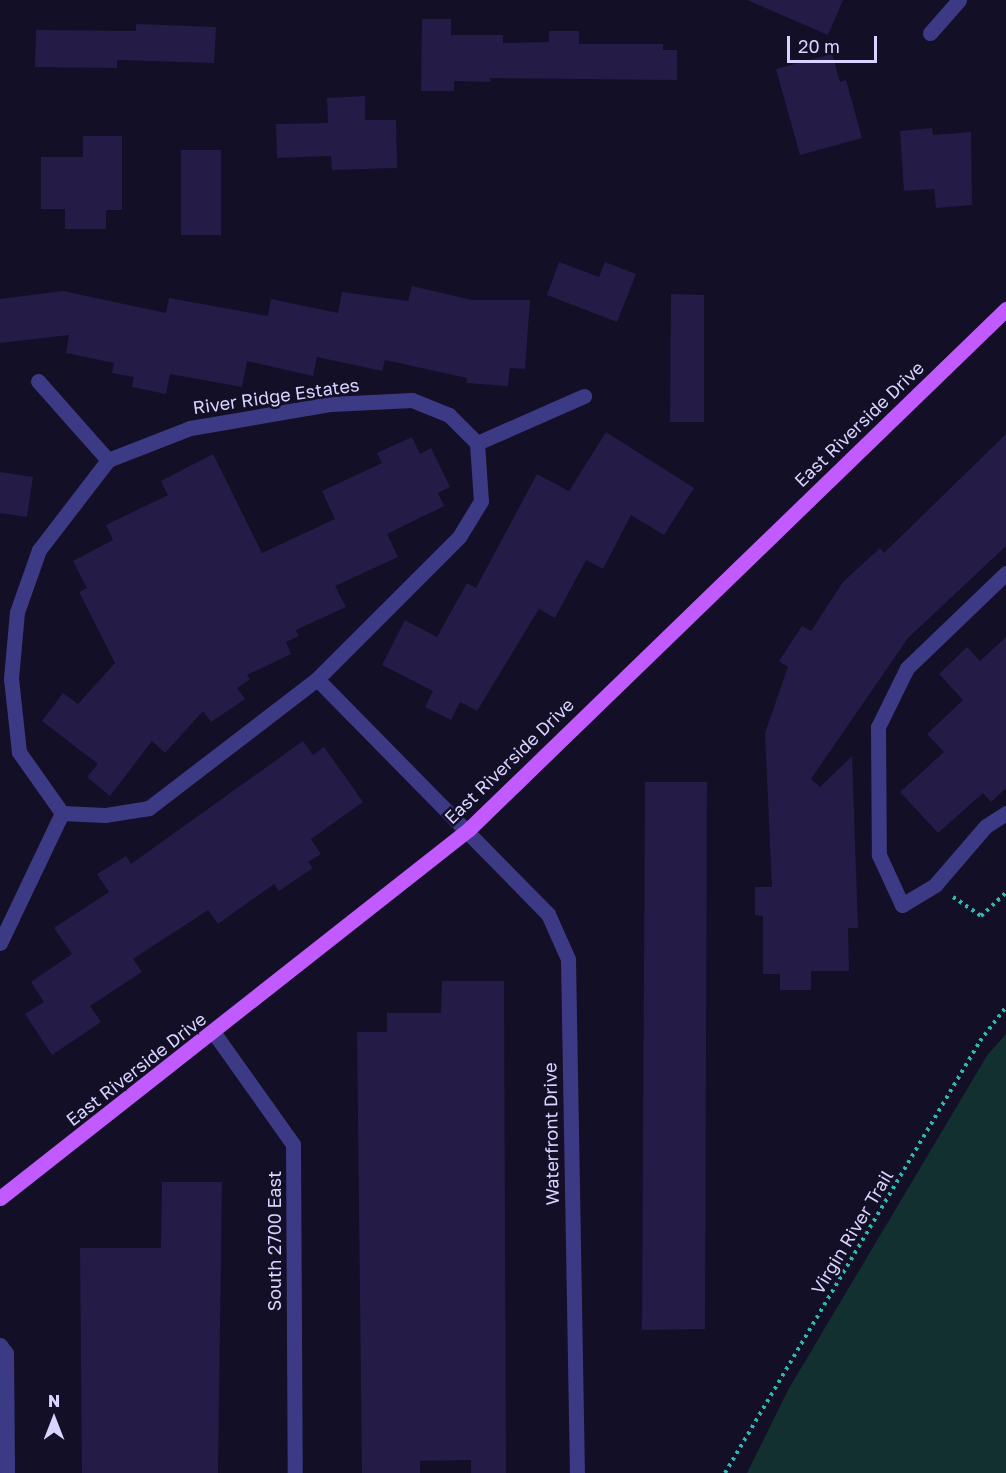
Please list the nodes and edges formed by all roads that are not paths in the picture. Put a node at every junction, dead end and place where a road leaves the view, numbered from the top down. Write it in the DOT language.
graph roads {
  1 [pos="959,0"];
  2 [pos="930,33"];
  3 [pos="1006,309"];
  4 [pos="38,381"];
  5 [pos="584,396"];
  6 [pos="477,443"];
  7 [pos="108,460"];
  8 [pos="1006,573"];
  9 [pos="317,679"];
  10 [pos="62,813"];
  11 [pos="1006,813"];
  12 [pos="469,829"];
  13 [pos="0,943"];
  14 [pos="214,1033"];
  15 [pos="0,1198"];
  16 [pos="0,1346"];
  17 [pos="7,1473"];
  18 [pos="295,1473"];
  19 [pos="577,1473"];
  1 -- 2 [label="street"];
  3 -- 12 [label="main road, East Riverside Drive"];
  4 -- 7 [label="street"];
  5 -- 6 [label="street"];
  6 -- 7 [label="street, River Ridge Estates"];
  6 -- 9 [label="street"];
  7 -- 10 [label="street"];
  8 -- 11 [label="street"];
  9 -- 10 [label="street"];
  9 -- 12 [label="street"];
  10 -- 13 [label="street"];
  12 -- 14 [label="main road, East Riverside Drive"];
  12 -- 19 [label="street, Waterfront Drive"];
  14 -- 15 [label="main road, East Riverside Drive"];
  14 -- 18 [label="street, South 2700 East"];
  16 -- 17 [label="street"];
}
